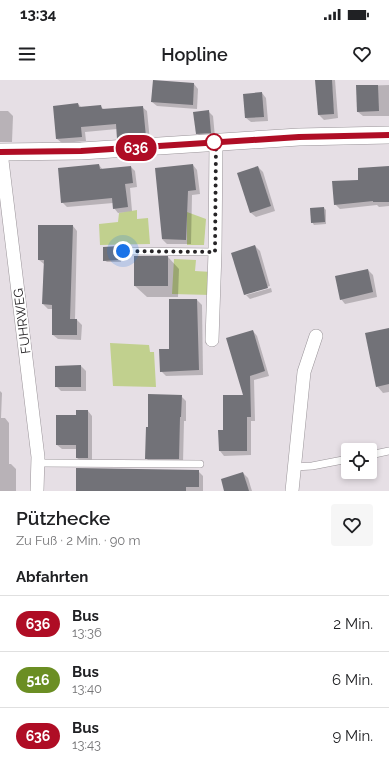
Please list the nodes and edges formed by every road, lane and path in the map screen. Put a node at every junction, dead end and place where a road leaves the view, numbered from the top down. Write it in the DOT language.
graph roads {
  1 [pos="389,135"];
  2 [pos="216,142"];
  3 [pos="1,152"];
  4 [pos="123,251"];
  5 [pos="215,252"];
  6 [pos="316,336"];
  7 [pos="212,340"];
  8 [pos="389,451"];
  9 [pos="377,454"];
  10 [pos="341,460"];
  11 [pos="38,463"];
  12 [pos="200,464"];
  13 [pos="294,467"];
  14 [pos="37,491"];
  15 [pos="292,491"];
  1 -- 2 [label="street"];
  2 -- 3 [label="street"];
  2 -- 5 [label="street"];
  3 -- 11 [label="street, FUHRWEG"];
  4 -- 5 [label="lane"];
  5 -- 7 [label="street"];
  6 -- 13 [label="street"];
  8 -- 9 [label="lane"];
  10 -- 13 [label="lane"];
  11 -- 12 [label="lane"];
  11 -- 14 [label="street, FUHRWEG"];
  13 -- 15 [label="street"];
}
